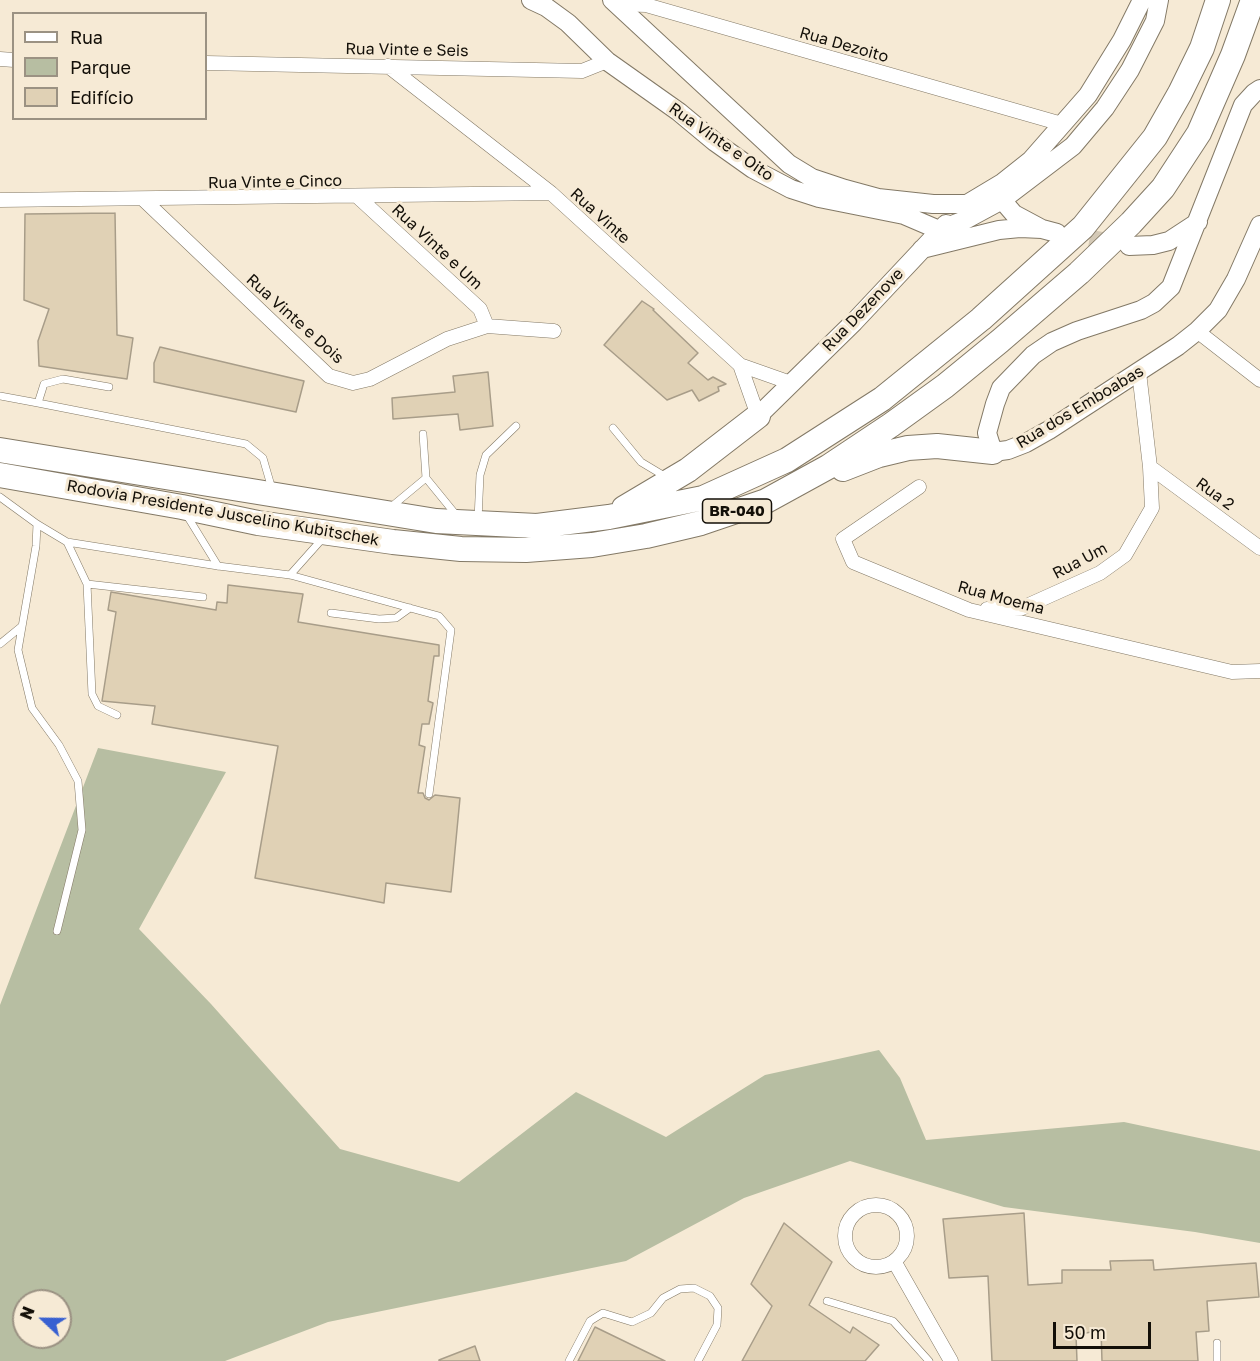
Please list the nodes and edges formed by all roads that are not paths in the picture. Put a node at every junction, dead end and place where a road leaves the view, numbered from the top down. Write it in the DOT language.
graph roads {
  1 [pos="531,0"];
  2 [pos="1142,0"];
  3 [pos="1160,0"];
  4 [pos="1218,0"];
  5 [pos="1253,0"];
  6 [pos="614,2"];
  7 [pos="607,62"];
  8 [pos="207,63"];
  9 [pos="388,66"];
  10 [pos="1260,89"];
  11 [pos="1062,124"];
  12 [pos="551,193"];
  13 [pos="358,197"];
  14 [pos="0,200"];
  15 [pos="144,200"];
  16 [pos="1002,200"];
  17 [pos="967,204"];
  18 [pos="1198,222"];
  19 [pos="939,230"];
  20 [pos="1259,231"];
  21 [pos="1130,246"];
  22 [pos="922,249"];
  23 [pos="487,326"];
  24 [pos="554,331"];
  25 [pos="1197,331"];
  26 [pos="740,364"];
  27 [pos="1139,372"];
  28 [pos="1260,380"];
  29 [pos="791,383"];
  30 [pos="109,387"];
  31 [pos="0,396"];
  32 [pos="38,404"];
  33 [pos="758,416"];
  34 [pos="516,426"];
  35 [pos="613,428"];
  36 [pos="423,434"];
  37 [pos="0,450"];
  38 [pos="993,452"];
  39 [pos="1150,467"];
  40 [pos="0,475"];
  41 [pos="426,478"];
  42 [pos="670,480"];
  43 [pos="920,487"];
  44 [pos="274,494"];
  45 [pos="0,497"];
  46 [pos="766,501"];
  47 [pos="182,507"];
  48 [pos="384,512"];
  49 [pos="609,517"];
  50 [pos="470,523"];
  51 [pos="37,524"];
  52 [pos="328,533"];
  53 [pos="67,542"];
  54 [pos="1260,548"];
  55 [pos="218,566"];
  56 [pos="290,575"];
  57 [pos="87,584"];
  58 [pos="203,597"];
  59 [pos="410,608"];
  60 [pos="969,610"];
  61 [pos="331,613"];
  62 [pos="22,626"];
  63 [pos="0,644"];
  64 [pos="1260,671"];
  65 [pos="117,715"];
  66 [pos="429,794"];
  67 [pos="57,931"];
  68 [pos="894,1261"];
  69 [pos="827,1301"];
  70 [pos="1217,1343"];
  71 [pos="569,1361"];
  72 [pos="698,1361"];
  73 [pos="929,1361"];
  74 [pos="951,1361"];
  75 [pos="1217,1361"];
  1 -- 7 [label="main road, Rua Vinte e Oito"];
  2 -- 11 [label="main road, Rua Dezenove"];
  3 -- 16 [label="main road"];
  4 -- 49 [label="highway, Rodovia Presidente Juscelino Kubitschek / BR-040"];
  5 -- 46 [label="highway, Rodovia Presidente Juscelino Kubitschek / BR-040"];
  6 -- 11 [label="street, Rua Dezoito"];
  6 -- 17 [label="main road, Rua Vinte e Oito"];
  7 -- 9 [label="street, Rua Vinte e Seis"];
  7 -- 19 [label="main road, Rua Vinte e Oito"];
  8 -- 9 [label="street, Rua Vinte e Seis"];
  9 -- 12 [label="street, Rua Vinte"];
  10 -- 18 [label="main road, Rua dos Emboabas"];
  11 -- 17 [label="main road, Rua Dezenove"];
  12 -- 13 [label="street, Rua Vinte e Cinco"];
  12 -- 26 [label="street, Rua Vinte"];
  13 -- 15 [label="street, Rua Vinte e Cinco"];
  13 -- 23 [label="street, Rua Vinte e Um"];
  14 -- 15 [label="street, Rua Vinte e Cinco"];
  15 -- 23 [label="street, Rua Vinte e Dois"];
  16 -- 19 [label="main road"];
  16 -- 22 [label="main road"];
  17 -- 19 [label="main road, Rua Dezenove"];
  18 -- 21 [label="main road"];
  18 -- 38 [label="main road, Rua dos Emboabas"];
  19 -- 22 [label="main road, Rua Dezenove"];
  20 -- 25 [label="main road, Rua dos Emboabas"];
  22 -- 29 [label="main road, Rua Dezenove"];
  23 -- 24 [label="street, Rua Vinte e Dois"];
  25 -- 27 [label="main road, Rua dos Emboabas"];
  25 -- 28 [label="street"];
  26 -- 29 [label="street"];
  26 -- 33 [label="street, Rua Vinte"];
  27 -- 38 [label="main road, Rua dos Emboabas"];
  27 -- 39 [label="street, Rua Um"];
  29 -- 33 [label="main road, Rua Dezenove"];
  30 -- 32 [label="lane"];
  31 -- 32 [label="lane"];
  32 -- 44 [label="lane"];
  33 -- 42 [label="highway"];
  34 -- 50 [label="lane"];
  35 -- 42 [label="lane"];
  36 -- 41 [label="lane"];
  37 -- 44 [label="highway, Rodovia Presidente Juscelino Kubitschek / BR-040"];
  38 -- 46 [label="highway"];
  39 -- 54 [label="street, Rua 2"];
  39 -- 60 [label="street, Rua Um"];
  40 -- 47 [label="highway, Rodovia Presidente Juscelino Kubitschek / BR-040"];
  41 -- 48 [label="lane"];
  41 -- 50 [label="lane"];
  42 -- 49 [label="highway"];
  43 -- 60 [label="street, Rua Moema"];
  44 -- 48 [label="highway, Rodovia Presidente Juscelino Kubitschek / BR-040"];
  45 -- 51 [label="lane"];
  46 -- 52 [label="highway, Rodovia Presidente Juscelino Kubitschek / BR-040"];
  47 -- 52 [label="highway, Rodovia Presidente Juscelino Kubitschek / BR-040"];
  47 -- 55 [label="lane"];
  48 -- 50 [label="highway, Rodovia Presidente Juscelino Kubitschek / BR-040"];
  49 -- 50 [label="highway, Rodovia Presidente Juscelino Kubitschek / BR-040"];
  51 -- 53 [label="lane"];
  51 -- 62 [label="lane"];
  52 -- 56 [label="lane"];
  53 -- 55 [label="lane"];
  53 -- 57 [label="lane"];
  55 -- 56 [label="lane"];
  56 -- 59 [label="lane"];
  57 -- 58 [label="lane"];
  57 -- 65 [label="lane"];
  59 -- 61 [label="lane"];
  59 -- 66 [label="lane"];
  60 -- 64 [label="street, Rua Moema"];
  62 -- 63 [label="lane"];
  62 -- 67 [label="lane"];
  68 -- 68 [label="street"];
  68 -- 74 [label="street"];
  69 -- 73 [label="lane"];
  70 -- 75 [label="lane"];
  71 -- 72 [label="lane"];
}
